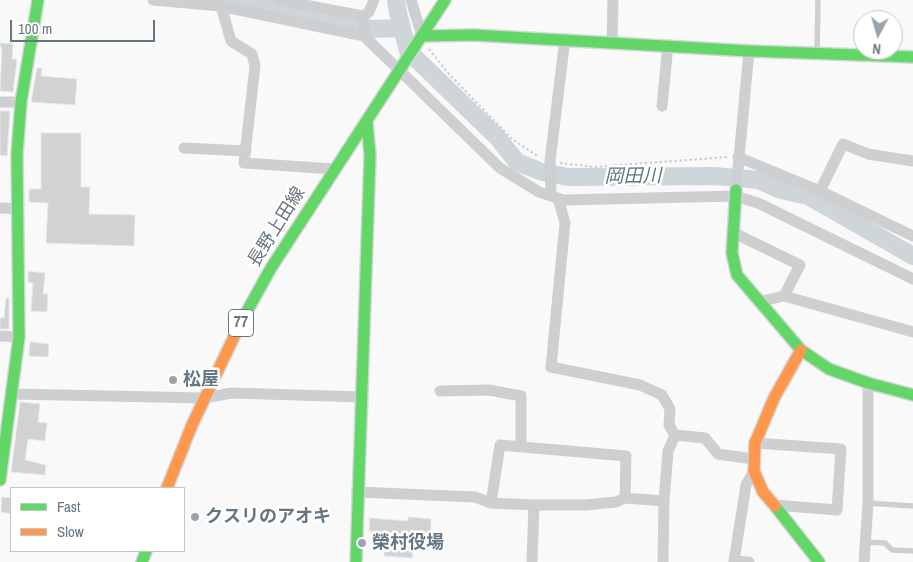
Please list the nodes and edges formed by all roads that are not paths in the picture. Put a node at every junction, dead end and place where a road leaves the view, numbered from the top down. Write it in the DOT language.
graph roads {
  1 [pos="38,0"];
  2 [pos="153,0"];
  3 [pos="279,0"];
  4 [pos="374,0"];
  5 [pos="411,0"];
  6 [pos="445,0"];
  7 [pos="613,0"];
  8 [pos="818,0"];
  9 [pos="220,3"];
  10 [pos="364,26"];
  11 [pos="422,36"];
  12 [pos="565,39"];
  13 [pos="612,43"];
  14 [pos="668,45"];
  15 [pos="750,52"];
  16 [pos="817,54"];
  17 [pos="913,57"];
  18 [pos="400,69"];
  19 [pos="0,102"];
  20 [pos="21,102"];
  21 [pos="662,106"];
  22 [pos="367,122"];
  23 [pos="184,148"];
  24 [pos="246,151"];
  25 [pos="913,160"];
  26 [pos="738,161"];
  27 [pos="334,169"];
  28 [pos="820,191"];
  29 [pos="736,193"];
  30 [pos="554,196"];
  31 [pos="0,208"];
  32 [pos="18,208"];
  33 [pos="912,231"];
  34 [pos="732,232"];
  35 [pos="913,278"];
  36 [pos="784,296"];
  37 [pos="762,302"];
  38 [pos="913,332"];
  39 [pos="0,336"];
  40 [pos="19,337"];
  41 [pos="801,350"];
  42 [pos="868,383"];
  43 [pos="440,391"];
  44 [pos="913,395"];
  45 [pos="362,397"];
  46 [pos="204,398"];
  47 [pos="7,401"];
  48 [pos="675,435"];
  49 [pos="755,443"];
  50 [pos="521,446"];
  51 [pos="753,459"];
  52 [pos="754,471"];
  53 [pos="0,480"];
  54 [pos="167,487"];
  55 [pos="357,492"];
  56 [pos="625,498"];
  57 [pos="664,501"];
  58 [pos="491,503"];
  59 [pos="868,503"];
  60 [pos="534,505"];
  61 [pos="774,506"];
  62 [pos="913,506"];
  63 [pos="865,542"];
  64 [pos="913,551"];
  65 [pos="356,562"];
  66 [pos="532,562"];
  67 [pos="663,562"];
  68 [pos="749,562"];
  69 [pos="819,562"];
  70 [pos="864,562"];
  1 -- 20 [label="street"];
  2 -- 9 [label="street"];
  3 -- 10 [label="street"];
  4 -- 10 [label="street"];
  5 -- 11 [label="street"];
  6 -- 11 [label="street, 長野上田線 / 77"];
  7 -- 13 [label="street"];
  8 -- 16 [label="lane"];
  9 -- 10 [label="street"];
  9 -- 24 [label="street"];
  10 -- 18 [label="street"];
  11 -- 12 [label="street"];
  11 -- 18 [label="street, 長野上田線 / 77"];
  12 -- 13 [label="street"];
  12 -- 30 [label="street"];
  13 -- 14 [label="street"];
  14 -- 15 [label="street"];
  14 -- 21 [label="street"];
  15 -- 16 [label="street"];
  15 -- 26 [label="street"];
  16 -- 17 [label="street"];
  18 -- 22 [label="street, 長野上田線 / 77"];
  18 -- 30 [label="street"];
  19 -- 20 [label="street"];
  20 -- 32 [label="street"];
  22 -- 27 [label="street, 長野上田線 / 77"];
  22 -- 45 [label="street"];
  23 -- 24 [label="street"];
  24 -- 27 [label="street"];
  25 -- 28 [label="street"];
  26 -- 28 [label="street"];
  26 -- 29 [label="street"];
  27 -- 46 [label="street, 長野上田線 / 77"];
  28 -- 33 [label="street"];
  29 -- 30 [label="street"];
  29 -- 34 [label="street"];
  29 -- 35 [label="street"];
  30 -- 48 [label="street"];
  31 -- 32 [label="street"];
  32 -- 40 [label="street"];
  34 -- 36 [label="street"];
  34 -- 37 [label="street"];
  36 -- 37 [label="street"];
  36 -- 38 [label="street"];
  37 -- 41 [label="street"];
  39 -- 40 [label="street"];
  40 -- 47 [label="street"];
  41 -- 42 [label="street"];
  41 -- 49 [label="street"];
  42 -- 44 [label="street"];
  42 -- 59 [label="street"];
  43 -- 50 [label="street"];
  45 -- 46 [label="street"];
  45 -- 55 [label="street"];
  46 -- 47 [label="street"];
  46 -- 54 [label="street, 長野上田線 / 77"];
  47 -- 53 [label="street"];
  48 -- 51 [label="street"];
  48 -- 57 [label="street"];
  49 -- 51 [label="street"];
  49 -- 61 [label="street"];
  50 -- 56 [label="street"];
  50 -- 58 [label="street"];
  51 -- 52 [label="street"];
  52 -- 61 [label="street"];
  52 -- 68 [label="street"];
  55 -- 58 [label="street"];
  55 -- 65 [label="street"];
  56 -- 57 [label="street"];
  56 -- 60 [label="street"];
  57 -- 67 [label="street"];
  58 -- 60 [label="street"];
  59 -- 62 [label="lane"];
  59 -- 63 [label="street"];
  60 -- 66 [label="street"];
  61 -- 69 [label="street"];
  63 -- 64 [label="lane"];
  63 -- 70 [label="street"];
}
